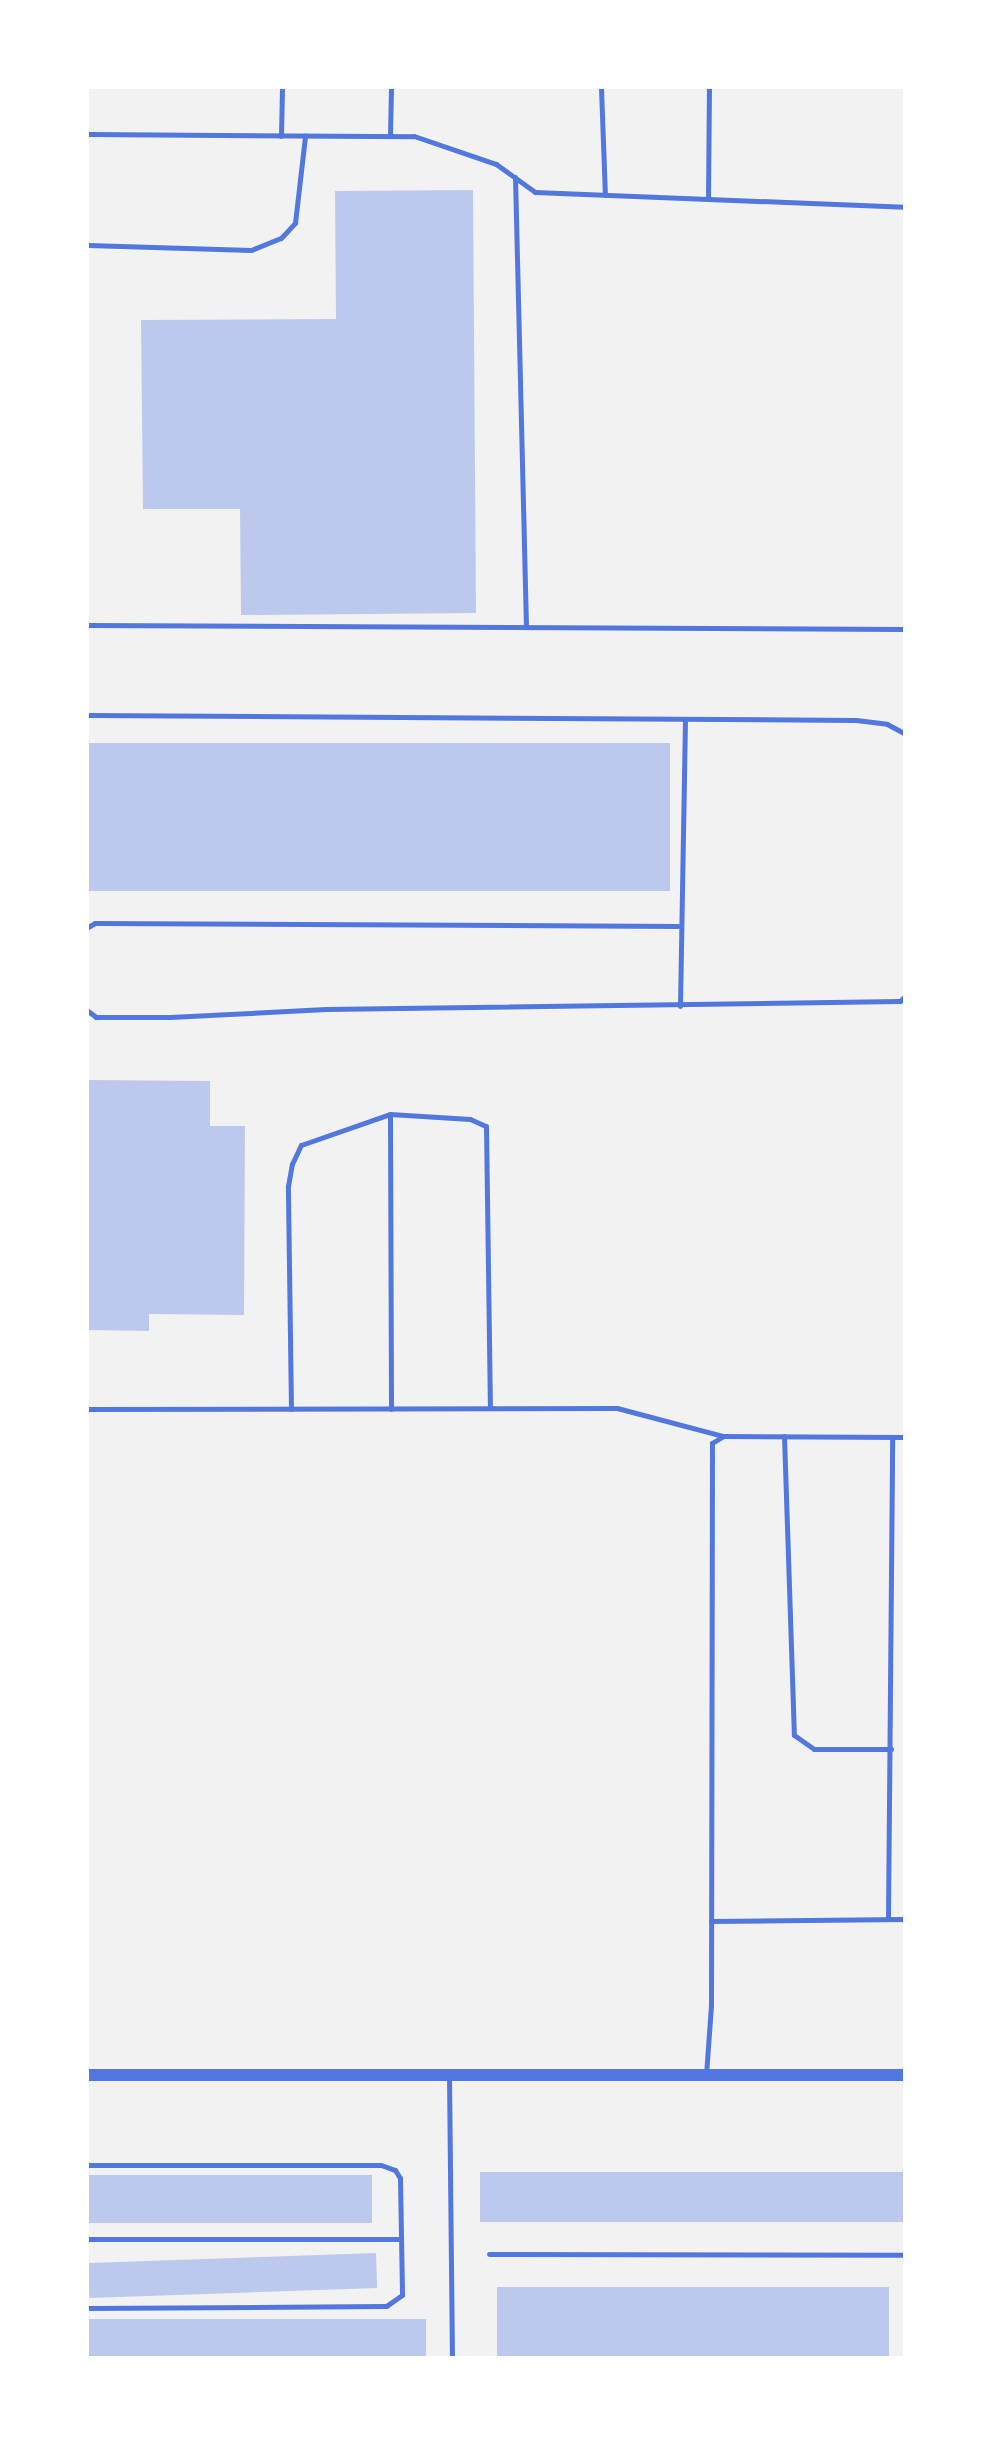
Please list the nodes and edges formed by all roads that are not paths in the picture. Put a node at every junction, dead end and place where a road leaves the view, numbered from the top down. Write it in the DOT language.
graph roads {
  1 [pos="282,88"];
  2 [pos="391,88"];
  3 [pos="601,88"];
  4 [pos="709,88"];
  5 [pos="88,134"];
  6 [pos="281,136"];
  7 [pos="305,136"];
  8 [pos="390,136"];
  9 [pos="516,177"];
  10 [pos="605,195"];
  11 [pos="708,199"];
  12 [pos="905,207"];
  13 [pos="88,245"];
  14 [pos="88,625"];
  15 [pos="526,626"];
  16 [pos="905,629"];
  17 [pos="88,715"];
  18 [pos="685,719"];
  19 [pos="905,733"];
  20 [pos="678,926"];
  21 [pos="88,927"];
  22 [pos="905,997"];
  23 [pos="680,1006"];
  24 [pos="88,1010"];
  25 [pos="390,1114"];
  26 [pos="490,1406"];
  27 [pos="88,1409"];
  28 [pos="291,1409"];
  29 [pos="391,1409"];
  30 [pos="723,1436"];
  31 [pos="784,1436"];
  32 [pos="891,1437"];
  33 [pos="905,1437"];
  34 [pos="891,1749"];
  35 [pos="888,1918"];
  36 [pos="905,1919"];
  37 [pos="711,1921"];
  38 [pos="88,2075"];
  39 [pos="449,2075"];
  40 [pos="706,2075"];
  41 [pos="905,2075"];
  42 [pos="88,2165"];
  43 [pos="88,2238"];
  44 [pos="401,2239"];
  45 [pos="489,2254"];
  46 [pos="905,2255"];
  47 [pos="88,2308"];
  48 [pos="452,2357"];
  1 -- 6 [label="lane"];
  2 -- 8 [label="lane"];
  3 -- 10 [label="lane"];
  4 -- 11 [label="lane"];
  5 -- 6 [label="lane"];
  6 -- 7 [label="lane"];
  7 -- 8 [label="lane"];
  7 -- 13 [label="lane"];
  8 -- 9 [label="lane"];
  9 -- 10 [label="lane"];
  9 -- 15 [label="lane"];
  10 -- 11 [label="lane"];
  11 -- 12 [label="lane"];
  14 -- 15 [label="lane"];
  15 -- 16 [label="lane"];
  17 -- 18 [label="lane"];
  18 -- 19 [label="lane"];
  18 -- 20 [label="lane"];
  20 -- 21 [label="lane"];
  20 -- 23 [label="lane"];
  22 -- 23 [label="lane"];
  23 -- 24 [label="lane"];
  25 -- 26 [label="lane"];
  25 -- 28 [label="lane"];
  25 -- 29 [label="lane"];
  26 -- 29 [label="lane"];
  26 -- 30 [label="lane"];
  27 -- 28 [label="lane"];
  28 -- 29 [label="lane"];
  30 -- 31 [label="lane"];
  30 -- 37 [label="lane"];
  31 -- 32 [label="lane"];
  31 -- 34 [label="lane"];
  32 -- 33 [label="lane"];
  32 -- 34 [label="lane"];
  34 -- 35 [label="lane"];
  35 -- 36 [label="lane"];
  35 -- 37 [label="lane"];
  37 -- 40 [label="lane"];
  38 -- 39 [label="street"];
  39 -- 40 [label="street"];
  39 -- 48 [label="lane"];
  40 -- 41 [label="street"];
  42 -- 44 [label="lane"];
  43 -- 44 [label="lane"];
  44 -- 47 [label="lane"];
  45 -- 46 [label="lane"];
}
